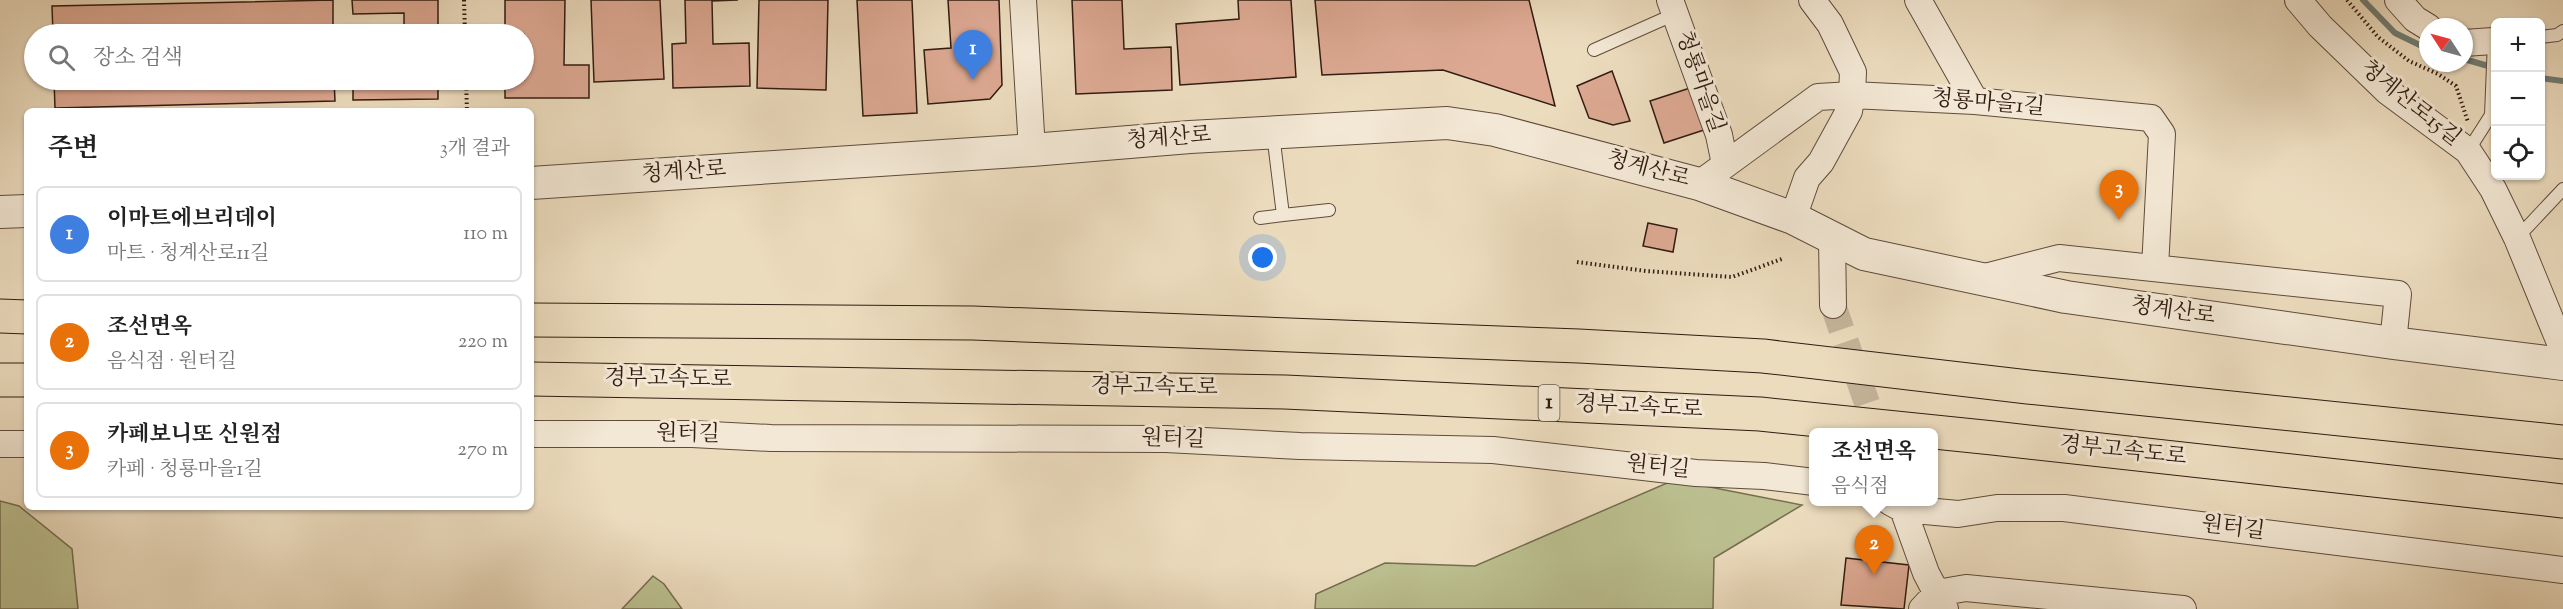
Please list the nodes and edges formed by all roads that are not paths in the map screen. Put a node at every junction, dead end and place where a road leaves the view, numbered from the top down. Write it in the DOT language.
graph roads {
  1 [pos="1023,0"];
  2 [pos="1812,0"];
  3 [pos="1918,0"];
  4 [pos="2298,0"];
  5 [pos="2398,0"];
  6 [pos="1673,7"];
  7 [pos="2419,21"];
  8 [pos="2563,31"];
  9 [pos="2545,36"];
  10 [pos="2491,41"];
  11 [pos="2473,42"];
  12 [pos="1594,50"];
  13 [pos="2493,72"];
  14 [pos="1852,95"];
  15 [pos="1975,101"];
  16 [pos="1272,132"];
  17 [pos="1032,150"];
  18 [pos="2468,151"];
  19 [pos="1725,164"];
  20 [pos="534,183"];
  21 [pos="1699,183"];
  22 [pos="2563,189"];
  23 [pos="1329,210"];
  24 [pos="24,211"];
  25 [pos="0,212"];
  26 [pos="1283,214"];
  27 [pos="1260,218"];
  28 [pos="1793,218"];
  29 [pos="1832,238"];
  30 [pos="2517,238"];
  31 [pos="2155,268"];
  32 [pos="1982,278"];
  33 [pos="1833,305"];
  34 [pos="0,316"];
  35 [pos="24,316"];
  36 [pos="534,320"];
  37 [pos="2393,343"];
  38 [pos="2563,350"];
  39 [pos="2563,364"];
  40 [pos="534,379"];
  41 [pos="0,380"];
  42 [pos="24,380"];
  43 [pos="1896,428"];
  44 [pos="1938,432"];
  45 [pos="534,434"];
  46 [pos="2563,442"];
  47 [pos="0,444"];
  48 [pos="24,444"];
  49 [pos="1809,481"];
  50 [pos="2563,501"];
  51 [pos="1897,506"];
  52 [pos="1904,506"];
  53 [pos="2563,570"];
  54 [pos="1935,604"];
  55 [pos="2174,609"];
  1 -- 17 [label="street"];
  2 -- 14 [label="street"];
  3 -- 15 [label="street"];
  4 -- 18 [label="street, 청계산로15길"];
  5 -- 7 [label="street"];
  6 -- 12 [label="lane"];
  6 -- 19 [label="street, 청룡마을길"];
  8 -- 9 [label="lane"];
  10 -- 11 [label="street"];
  13 -- 18 [label="lane"];
  14 -- 15 [label="street, 청룡마을1길"];
  14 -- 19 [label="street, 청룡마을1길"];
  14 -- 28 [label="street"];
  15 -- 31 [label="street, 청룡마을1길"];
  16 -- 17 [label="street, 청계산로"];
  16 -- 21 [label="street, 청계산로"];
  16 -- 26 [label="lane"];
  17 -- 20 [label="street, 청계산로"];
  18 -- 30 [label="street, 청계산로15길"];
  19 -- 21 [label="street, 청룡마을1길"];
  21 -- 28 [label="street, 청계산로"];
  22 -- 30 [label="lane"];
  23 -- 26 [label="lane"];
  24 -- 25 [label="street"];
  26 -- 27 [label="lane"];
  28 -- 29 [label="street, 청계산로"];
  29 -- 32 [label="street, 청계산로"];
  29 -- 33 [label="street"];
  30 -- 38 [label="street, 청계산로15길"];
  31 -- 32 [label="street"];
  31 -- 37 [label="street"];
  32 -- 37 [label="street, 청계산로"];
  34 -- 35 [label="highway"];
  36 -- 46 [label="highway"];
  37 -- 39 [label="street, 청계산로"];
  40 -- 43 [label="highway, 경부고속도로 / 1"];
  41 -- 42 [label="highway"];
  44 -- 50 [label="highway, 경부고속도로 / 1"];
  45 -- 49 [label="street, 원터길"];
  47 -- 48 [label="street"];
  51 -- 54 [label="street, 원터길"];
  52 -- 53 [label="street, 원터길"];
  54 -- 55 [label="street"];
}
